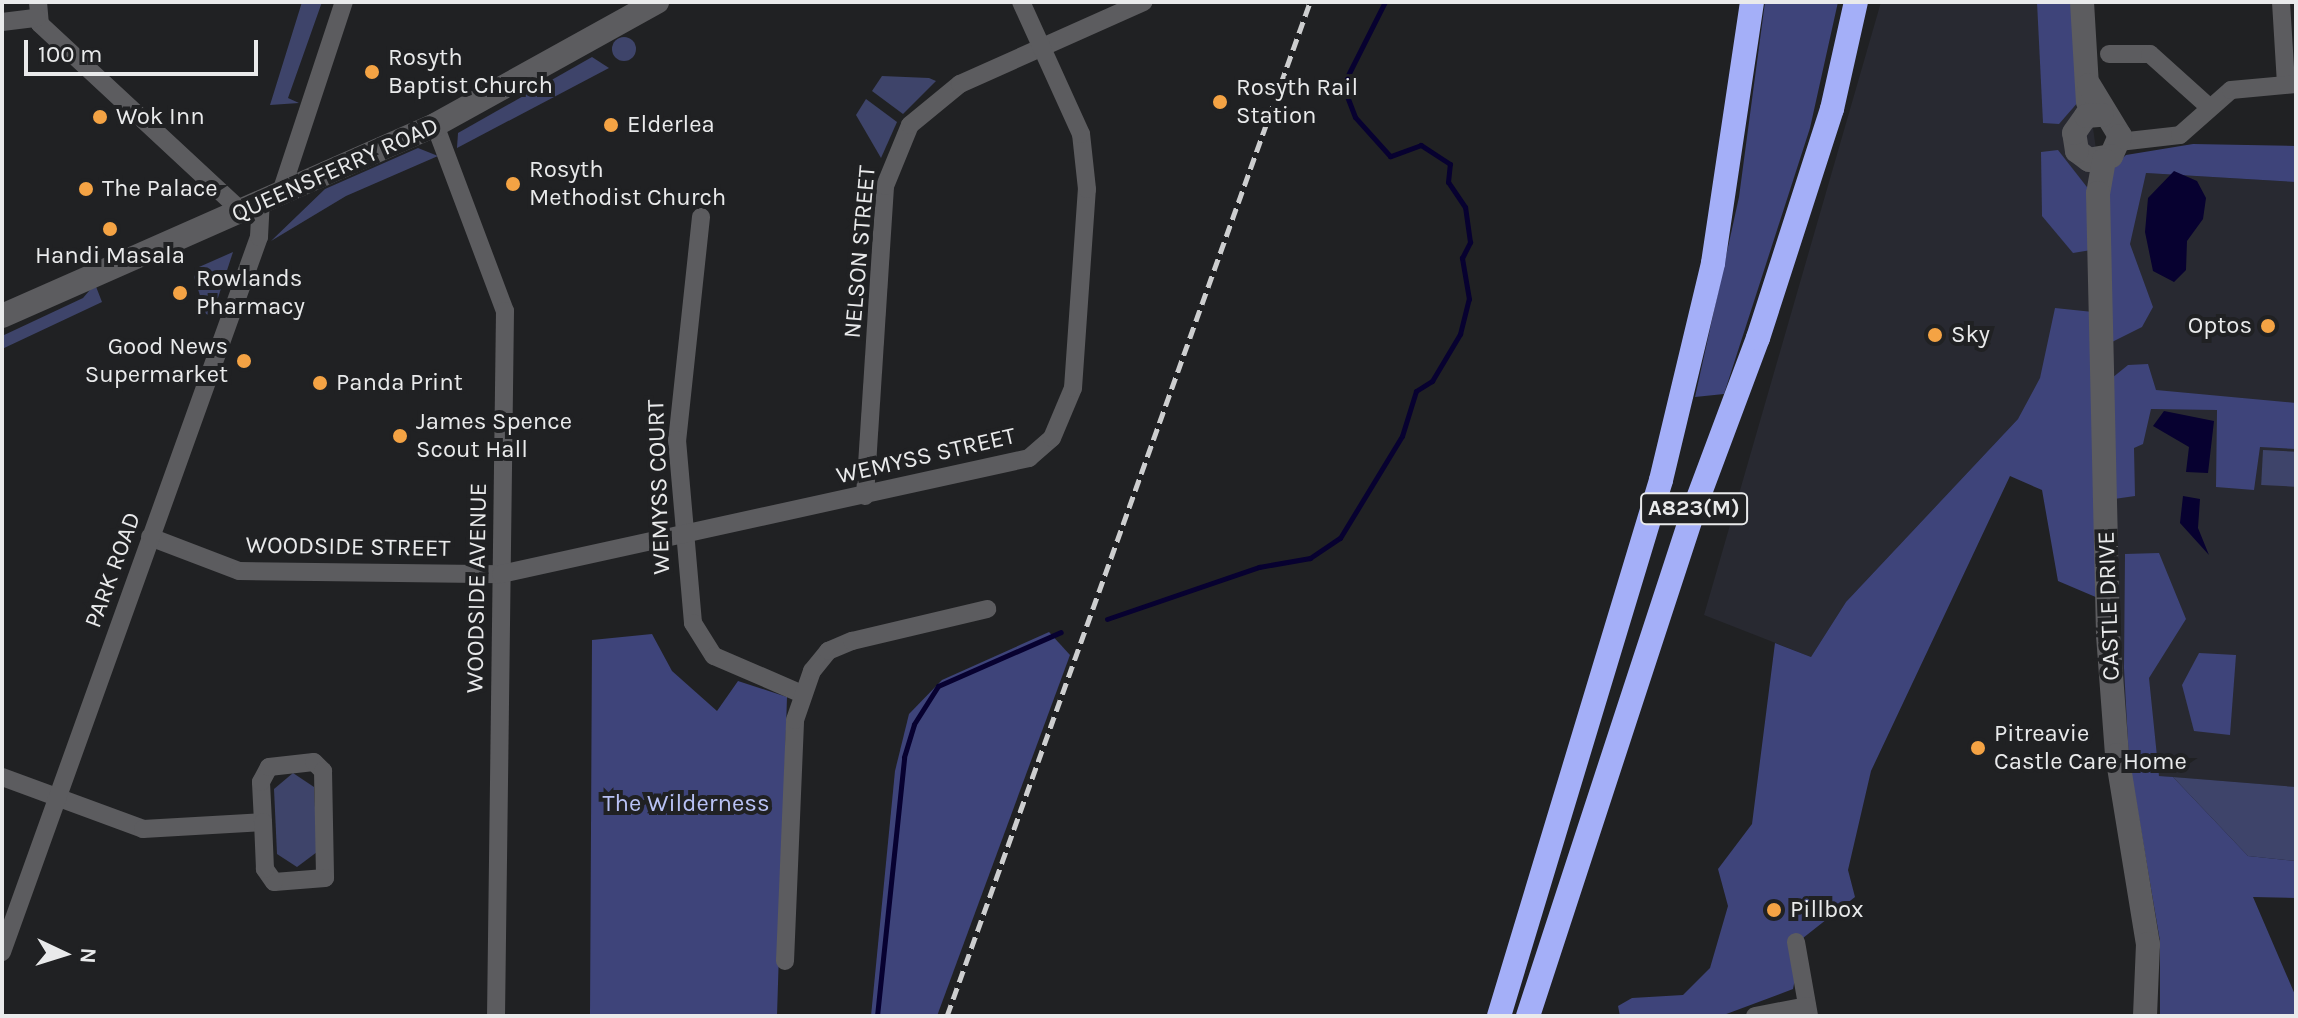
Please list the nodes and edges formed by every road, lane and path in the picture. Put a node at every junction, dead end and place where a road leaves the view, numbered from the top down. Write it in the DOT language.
graph roads {
  1 [pos="344,2"];
  2 [pos="657,2"];
  3 [pos="1021,2"];
  4 [pos="1143,2"];
  5 [pos="1752,2"];
  6 [pos="1856,2"];
  7 [pos="2082,2"];
  8 [pos="2281,2"];
  9 [pos="38,10"];
  10 [pos="2,22"];
  11 [pos="1042,47"];
  12 [pos="2109,54"];
  13 [pos="2291,84"];
  14 [pos="2208,106"];
  15 [pos="435,125"];
  16 [pos="2109,137"];
  17 [pos="261,204"];
  18 [pos="701,217"];
  19 [pos="2,316"];
  20 [pos="865,496"];
  21 [pos="683,533"];
  22 [pos="150,537"];
  23 [pos="501,574"];
  24 [pos="987,609"];
  25 [pos="800,693"];
  26 [pos="2,777"];
  27 [pos="55,797"];
  28 [pos="263,822"];
  29 [pos="1796,942"];
  30 [pos="2,952"];
  31 [pos="785,961"];
  32 [pos="1808,1011"];
  33 [pos="496,1016"];
  34 [pos="1499,1016"];
  35 [pos="1528,1016"];
  36 [pos="1755,1016"];
  37 [pos="2145,1016"];
  1 -- 17 [label="street, PARK ROAD"];
  2 -- 15 [label="street, QUEENSFERRY ROAD"];
  3 -- 11 [label="street, WEMYSS STREET"];
  4 -- 11 [label="street"];
  5 -- 34 [label="highway, A823(M)"];
  6 -- 35 [label="highway, A823(M)"];
  7 -- 16 [label="street, CASTLE DRIVE"];
  8 -- 13 [label="street"];
  9 -- 10 [label="street"];
  9 -- 17 [label="street"];
  11 -- 20 [label="street, NELSON STREET"];
  11 -- 20 [label="street, WEMYSS STREET"];
  12 -- 14 [label="street"];
  13 -- 14 [label="street"];
  14 -- 16 [label="street"];
  15 -- 17 [label="street, QUEENSFERRY ROAD"];
  15 -- 23 [label="street, WOODSIDE AVENUE"];
  16 -- 37 [label="street, CASTLE DRIVE"];
  17 -- 19 [label="street, QUEENSFERRY ROAD"];
  17 -- 22 [label="street, PARK ROAD"];
  18 -- 21 [label="street, WEMYSS COURT"];
  20 -- 21 [label="street, WEMYSS STREET"];
  21 -- 23 [label="street, WEMYSS STREET"];
  21 -- 25 [label="street, WEMYSS COURT"];
  22 -- 23 [label="street, WOODSIDE STREET"];
  22 -- 27 [label="street, PARK ROAD"];
  23 -- 33 [label="street, WOODSIDE AVENUE"];
  24 -- 25 [label="street"];
  25 -- 31 [label="street"];
  26 -- 27 [label="street"];
  27 -- 28 [label="street"];
  27 -- 30 [label="street, PARK ROAD"];
  28 -- 28 [label="street"];
  29 -- 32 [label="street"];
  32 -- 36 [label="street"];
}
